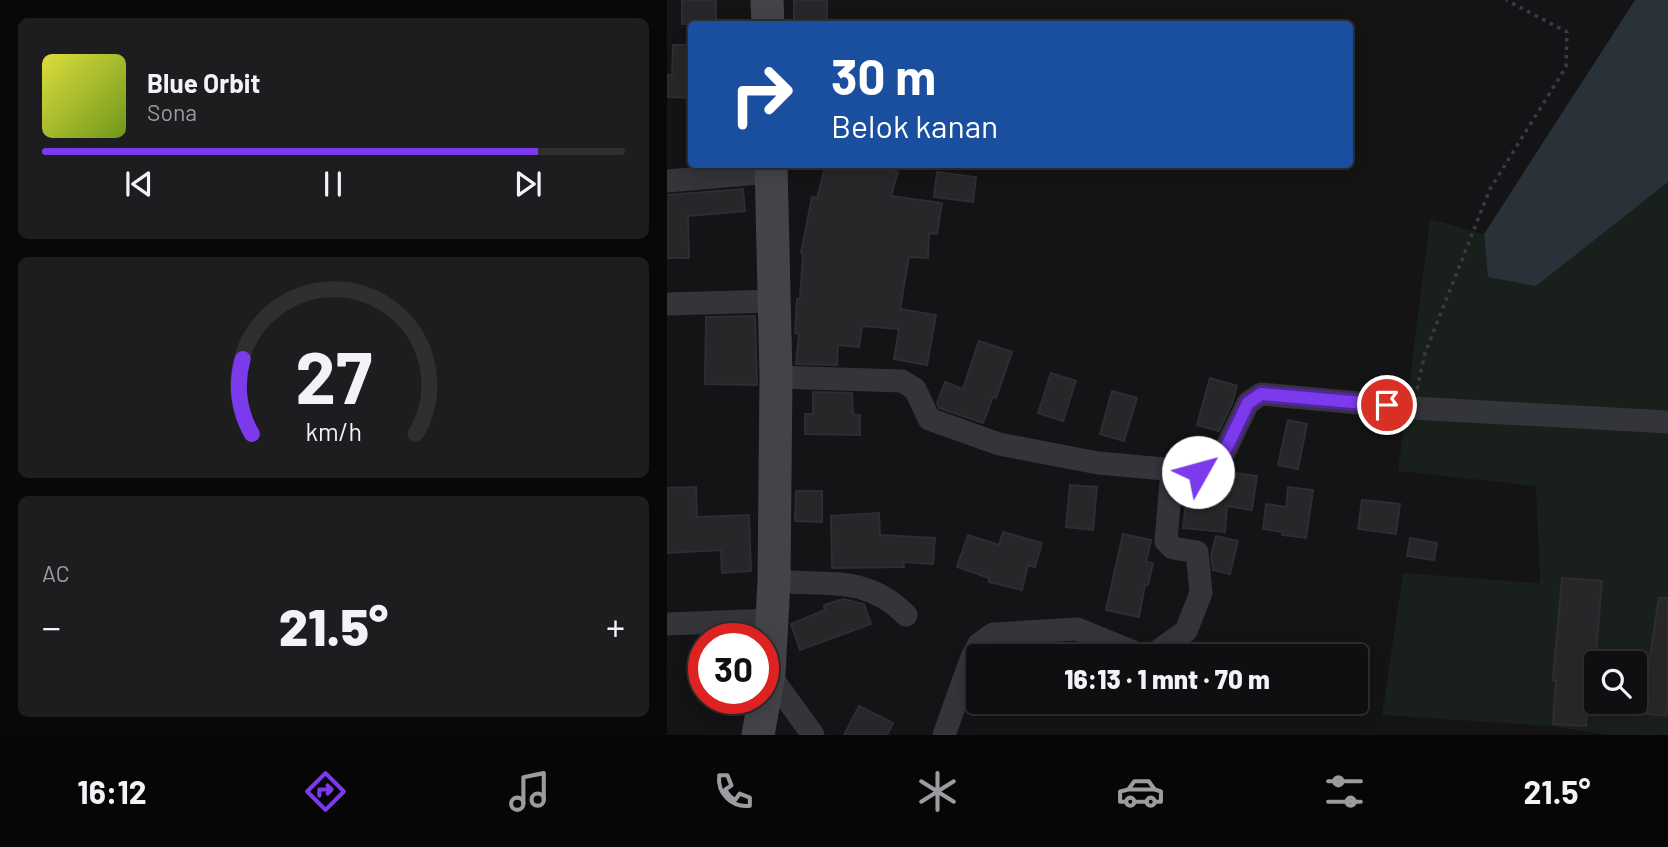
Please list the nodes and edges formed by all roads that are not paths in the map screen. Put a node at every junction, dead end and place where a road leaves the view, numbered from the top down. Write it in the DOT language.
graph roads {
  1 [pos="767,0"];
  2 [pos="768,21"];
  3 [pos="771,168"];
  4 [pos="667,181"];
  5 [pos="775,301"];
  6 [pos="667,304"];
  7 [pos="776,377"];
  8 [pos="1668,422"];
  9 [pos="1172,470"];
  10 [pos="774,581"];
  11 [pos="906,615"];
  12 [pos="772,620"];
  13 [pos="772,623"];
  14 [pos="667,624"];
  15 [pos="980,644"];
  16 [pos="1113,644"];
  17 [pos="1168,644"];
  18 [pos="966,674"];
  19 [pos="779,688"];
  20 [pos="762,714"];
  21 [pos="758,735"];
  22 [pos="813,735"];
  23 [pos="944,735"];
  1 -- 2 [label="main road"];
  3 -- 4 [label="street"];
  3 -- 5 [label="main road"];
  5 -- 6 [label="street"];
  5 -- 7 [label="main road"];
  7 -- 9 [label="street"];
  7 -- 10 [label="main road"];
  8 -- 9 [label="street"];
  9 -- 17 [label="street"];
  10 -- 11 [label="street"];
  10 -- 12 [label="main road"];
  12 -- 13 [label="main road"];
  12 -- 14 [label="street"];
  15 -- 16 [label="street"];
  18 -- 23 [label="street"];
  19 -- 22 [label="street"];
  20 -- 21 [label="main road"];
}
